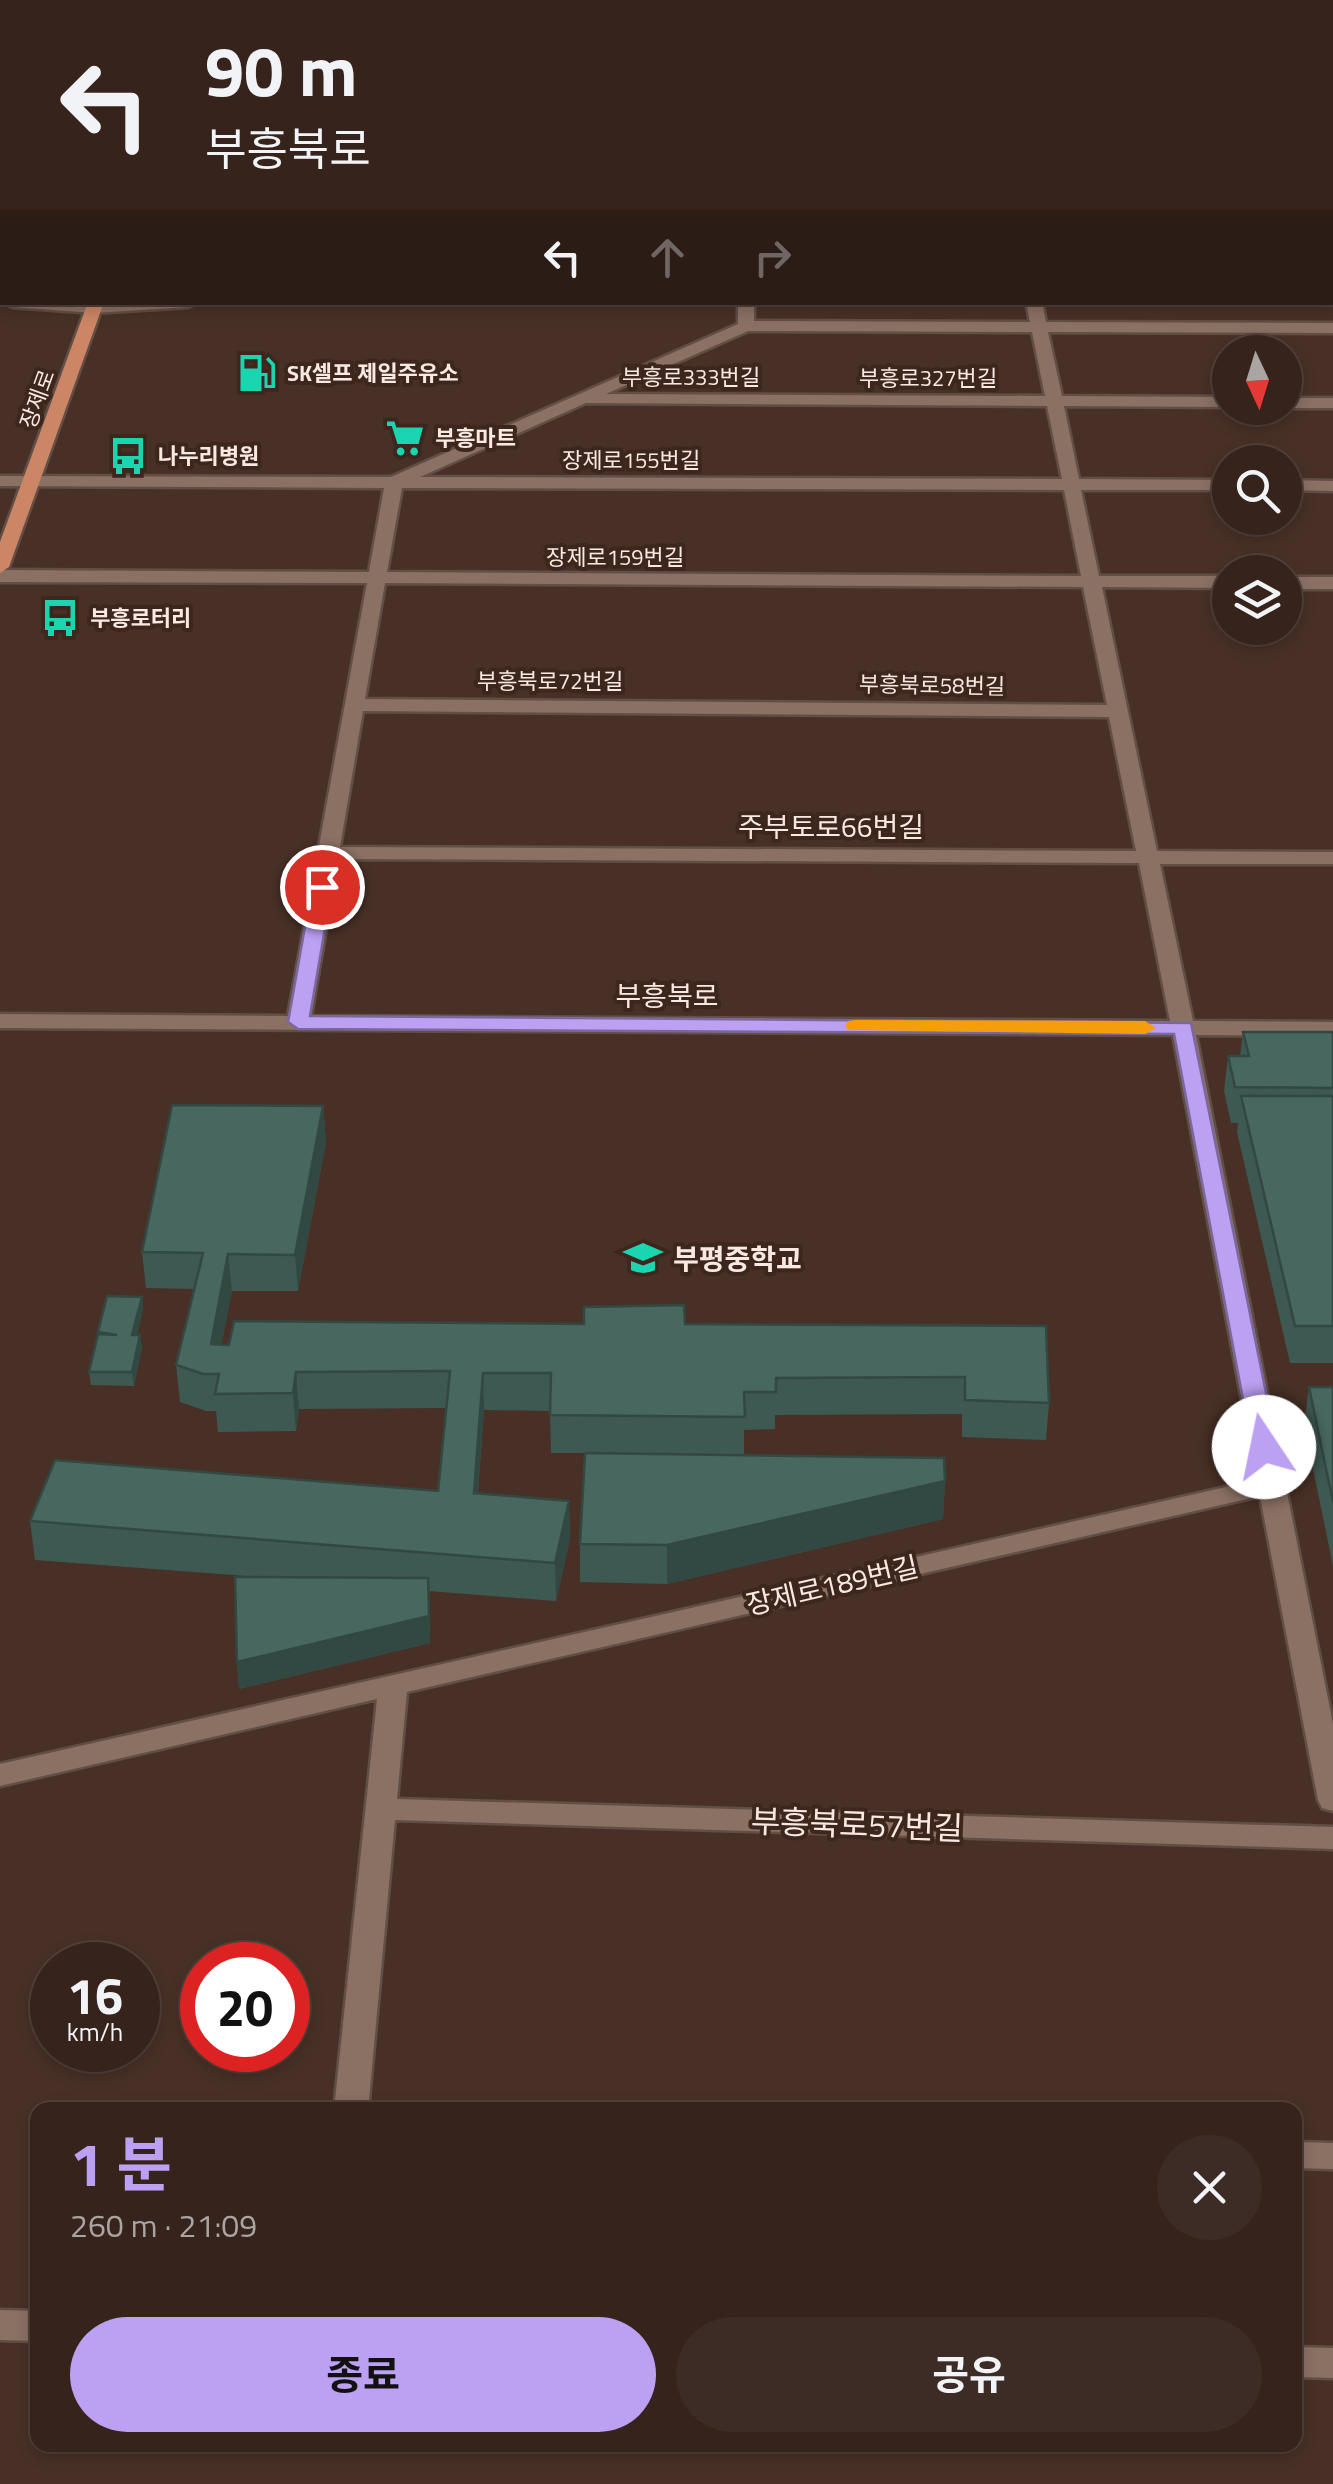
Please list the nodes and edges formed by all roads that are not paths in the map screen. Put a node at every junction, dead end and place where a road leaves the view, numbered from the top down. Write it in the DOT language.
graph roads {
  1 [pos="95,305"];
  2 [pos="746,305"];
  3 [pos="1035,305"];
  4 [pos="746,326"];
  5 [pos="1039,327"];
  6 [pos="1333,328"];
  7 [pos="580,400"];
  8 [pos="802,400"];
  9 [pos="1054,402"];
  10 [pos="1212,402"];
  11 [pos="1302,402"];
  12 [pos="1333,403"];
  13 [pos="0,481"];
  14 [pos="31,481"];
  15 [pos="394,482"];
  16 [pos="1071,484"];
  17 [pos="1212,485"];
  18 [pos="1302,485"];
  19 [pos="1333,486"];
  20 [pos="0,566"];
  21 [pos="0,576"];
  22 [pos="376,578"];
  23 [pos="1091,582"];
  24 [pos="1212,582"];
  25 [pos="1302,582"];
  26 [pos="1333,583"];
  27 [pos="354,705"];
  28 [pos="745,708"];
  29 [pos="1118,712"];
  30 [pos="328,854"];
  31 [pos="1148,857"];
  32 [pos="1333,858"];
  33 [pos="0,1021"];
  34 [pos="298,1022"];
  35 [pos="1184,1028"];
  36 [pos="1333,1029"];
  37 [pos="1272,1485"];
  38 [pos="393,1686"];
  39 [pos="1323,1697"];
  40 [pos="0,1775"];
  41 [pos="1333,1800"];
  42 [pos="381,1810"];
  43 [pos="1333,1838"];
  44 [pos="352,2102"];
  45 [pos="1302,2155"];
  46 [pos="1333,2156"];
  47 [pos="0,2325"];
  48 [pos="30,2326"];
  49 [pos="1302,2362"];
  50 [pos="1333,2363"];
  1 -- 14 [label="main road, 장제로"];
  2 -- 4 [label="street, 부흥로333번길"];
  3 -- 5 [label="street"];
  4 -- 5 [label="street"];
  4 -- 7 [label="street, 부흥로333번길"];
  5 -- 6 [label="street"];
  5 -- 9 [label="street"];
  7 -- 8 [label="street, 부흥로333번길"];
  7 -- 15 [label="street, 부흥로333번길"];
  8 -- 9 [label="street, 부흥로327번길"];
  9 -- 10 [label="street, 부흥로327번길"];
  9 -- 16 [label="street"];
  11 -- 12 [label="street"];
  13 -- 14 [label="street, 장제로155번길"];
  14 -- 15 [label="street, 장제로155번길"];
  14 -- 20 [label="main road, 장제로"];
  15 -- 16 [label="street, 장제로155번길"];
  15 -- 22 [label="street"];
  16 -- 17 [label="street, 장제로155번길"];
  16 -- 23 [label="street"];
  18 -- 19 [label="street"];
  21 -- 22 [label="street, 장제로159번길"];
  22 -- 23 [label="street, 장제로159번길"];
  22 -- 27 [label="street"];
  23 -- 24 [label="street, 장제로159번길"];
  23 -- 29 [label="street"];
  25 -- 26 [label="street"];
  27 -- 28 [label="street, 부흥북로72번길"];
  27 -- 30 [label="street"];
  28 -- 29 [label="street, 부흥북로58번길"];
  29 -- 31 [label="street"];
  30 -- 31 [label="street, 주부토로66번길"];
  30 -- 34 [label="street"];
  31 -- 32 [label="street, 주부토로66번길"];
  31 -- 35 [label="street"];
  33 -- 34 [label="street, 부흥북로"];
  34 -- 35 [label="street, 부흥북로"];
  35 -- 36 [label="street, 부흥북로"];
  35 -- 37 [label="street"];
  37 -- 38 [label="street, 장제로189번길"];
  37 -- 39 [label="street"];
  38 -- 40 [label="street, 장제로189번길"];
  38 -- 42 [label="street"];
  39 -- 41 [label="street"];
  42 -- 43 [label="street, 부흥북로57번길"];
  42 -- 44 [label="street"];
  45 -- 46 [label="street"];
  47 -- 48 [label="street"];
  49 -- 50 [label="street"];
}
